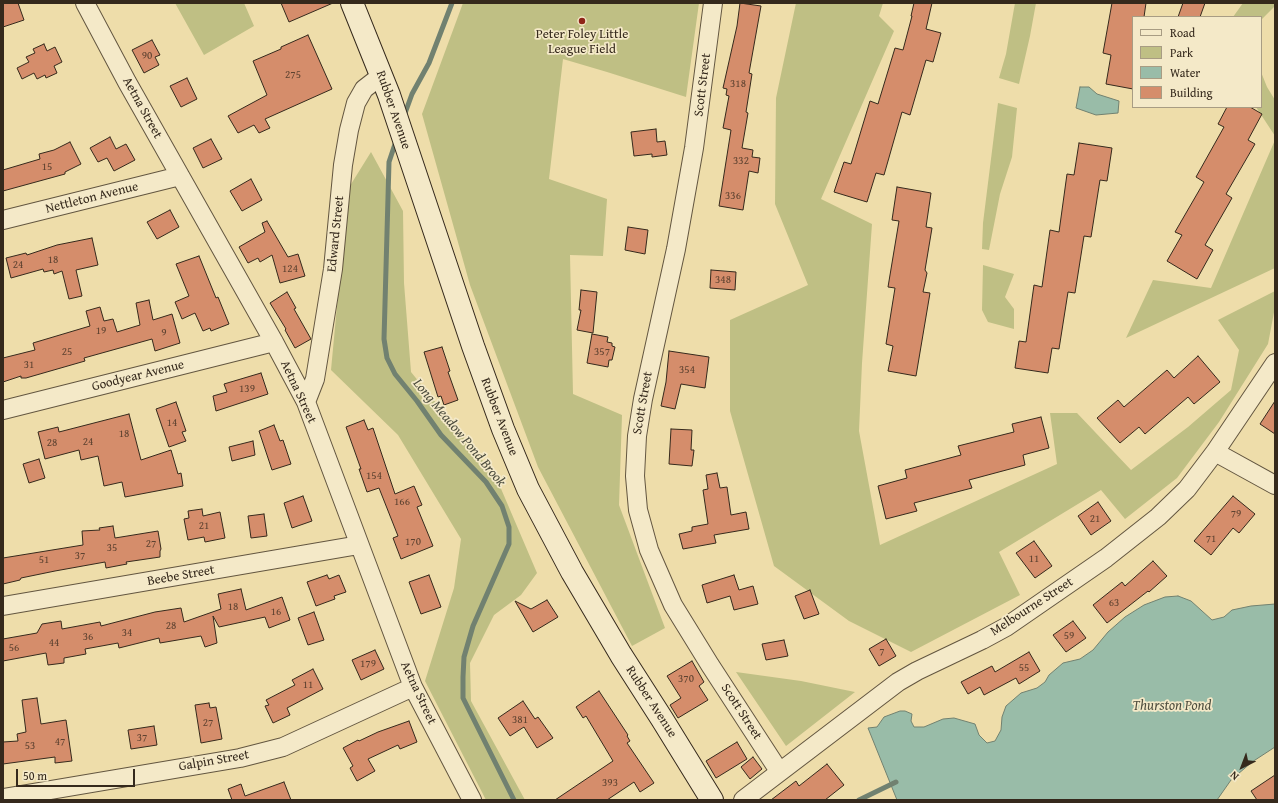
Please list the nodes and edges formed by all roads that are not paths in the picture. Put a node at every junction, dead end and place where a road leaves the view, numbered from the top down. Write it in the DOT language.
graph roads {
  1 [pos="85,3"];
  2 [pos="352,3"];
  3 [pos="713,3"];
  4 [pos="385,85"];
  5 [pos="180,176"];
  6 [pos="3,220"];
  7 [pos="274,342"];
  8 [pos="1275,363"];
  9 [pos="306,402"];
  10 [pos="3,410"];
  11 [pos="1215,452"];
  12 [pos="1275,485"];
  13 [pos="359,546"];
  14 [pos="3,606"];
  15 [pos="413,687"];
  16 [pos="779,771"];
  17 [pos="5,798"];
  18 [pos="472,800"];
  19 [pos="712,800"];
  20 [pos="743,800"];
  1 -- 5 [label="street, Aetna Street"];
  2 -- 4 [label="street, Rubber Avenue"];
  3 -- 16 [label="street, Scott Street"];
  4 -- 9 [label="street, Edward Street"];
  4 -- 19 [label="street, Rubber Avenue"];
  5 -- 6 [label="street, Nettleton Avenue"];
  5 -- 7 [label="street, Aetna Street"];
  7 -- 9 [label="street, Aetna Street"];
  7 -- 10 [label="street, Goodyear Avenue"];
  8 -- 11 [label="street, Melbourne Street"];
  9 -- 13 [label="street, Aetna Street"];
  11 -- 12 [label="street"];
  11 -- 16 [label="street, Melbourne Street"];
  13 -- 14 [label="street, Beebe Street"];
  13 -- 15 [label="street, Aetna Street"];
  15 -- 17 [label="street, Galpin Street"];
  15 -- 18 [label="street, Aetna Street"];
  16 -- 20 [label="street, Melbourne Street"];
}
